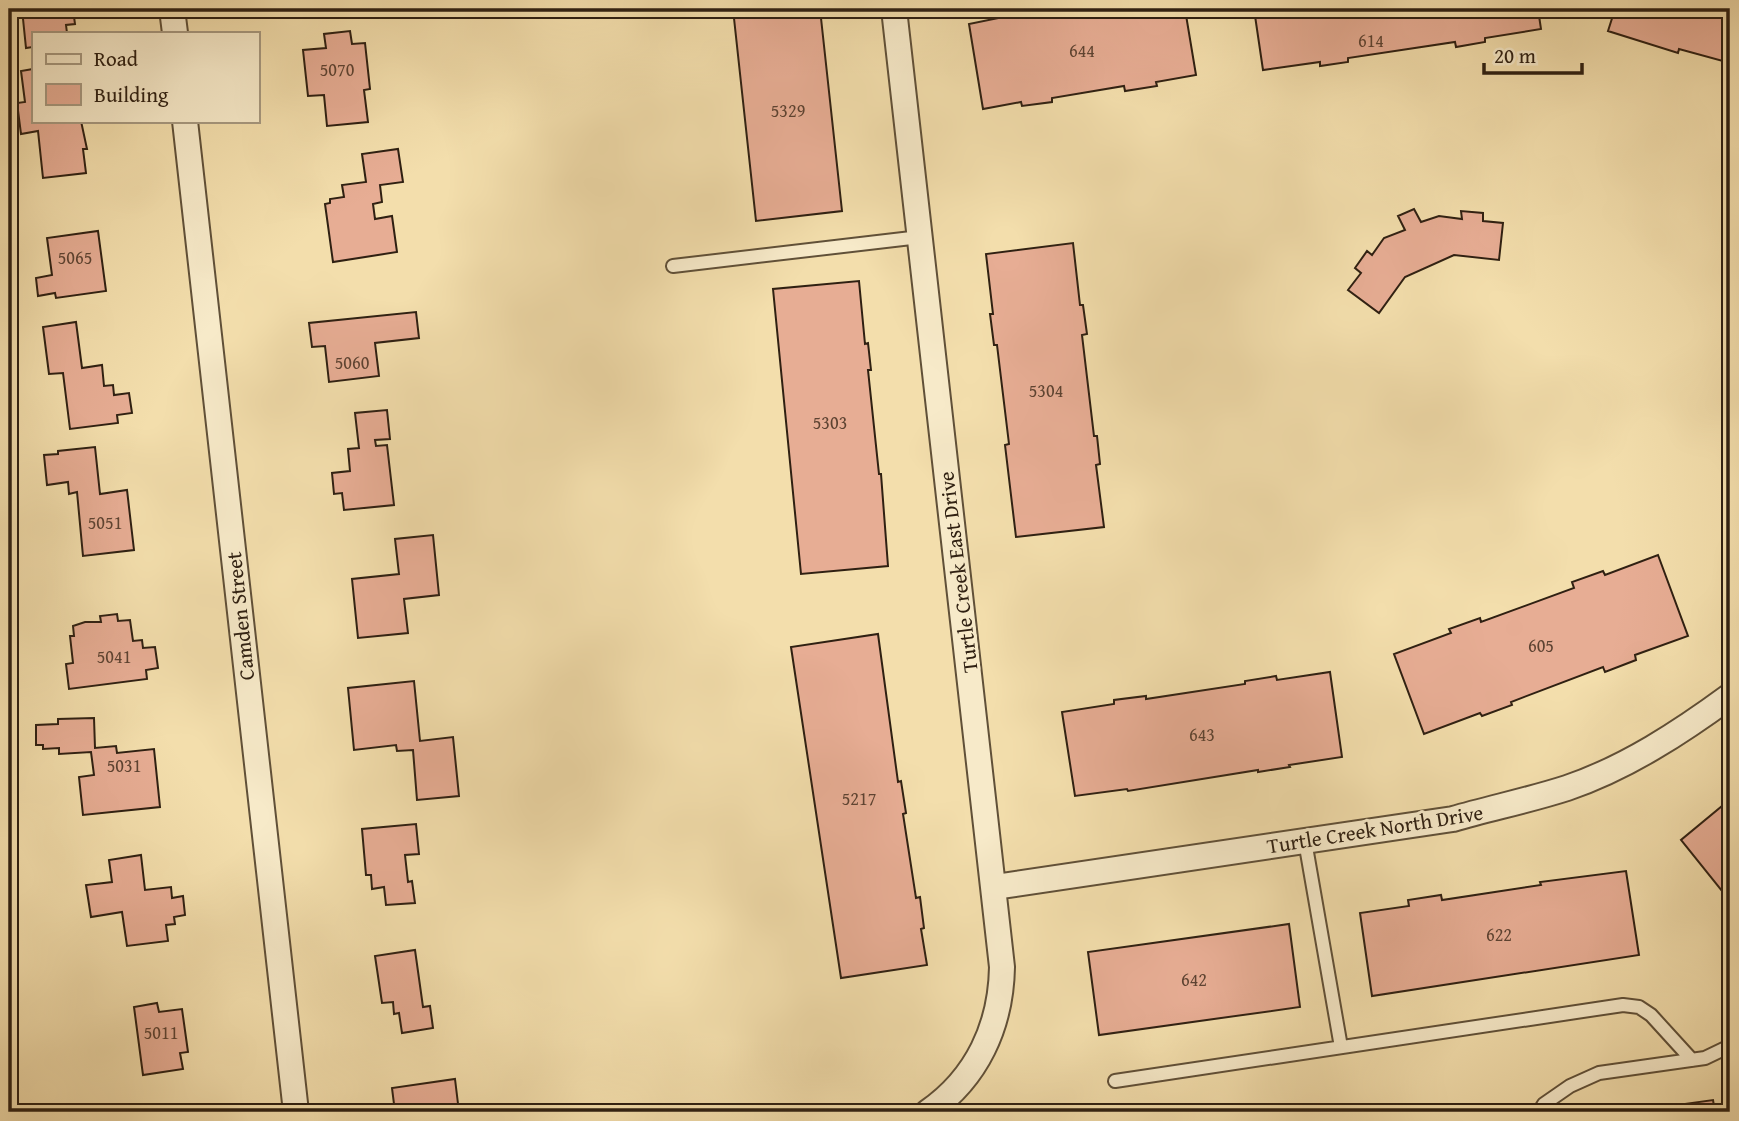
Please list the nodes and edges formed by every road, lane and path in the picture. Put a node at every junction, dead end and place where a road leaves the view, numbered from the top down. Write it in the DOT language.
graph roads {
  1 [pos="172,9"];
  2 [pos="894,9"];
  3 [pos="175,32"];
  4 [pos="185,122"];
  5 [pos="920,237"];
  6 [pos="673,266"];
  7 [pos="1730,696"];
  8 [pos="1305,841"];
  9 [pos="995,887"];
  10 [pos="1730,1046"];
  11 [pos="1341,1047"];
  12 [pos="1692,1060"];
  13 [pos="1115,1082"];
  14 [pos="296,1112"];
  15 [pos="929,1112"];
  16 [pos="1539,1112"];
  1 -- 3 [label="street"];
  2 -- 5 [label="street, Turtle Creek East Drive"];
  4 -- 14 [label="street, Camden Street"];
  5 -- 6 [label="lane"];
  5 -- 9 [label="street, Turtle Creek East Drive"];
  7 -- 8 [label="street, Turtle Creek North Drive"];
  8 -- 9 [label="street, Turtle Creek North Drive"];
  8 -- 11 [label="lane"];
  9 -- 15 [label="street, Turtle Creek East Drive"];
  10 -- 12 [label="lane"];
  11 -- 12 [label="lane"];
  11 -- 13 [label="lane"];
  12 -- 16 [label="lane"];
}
